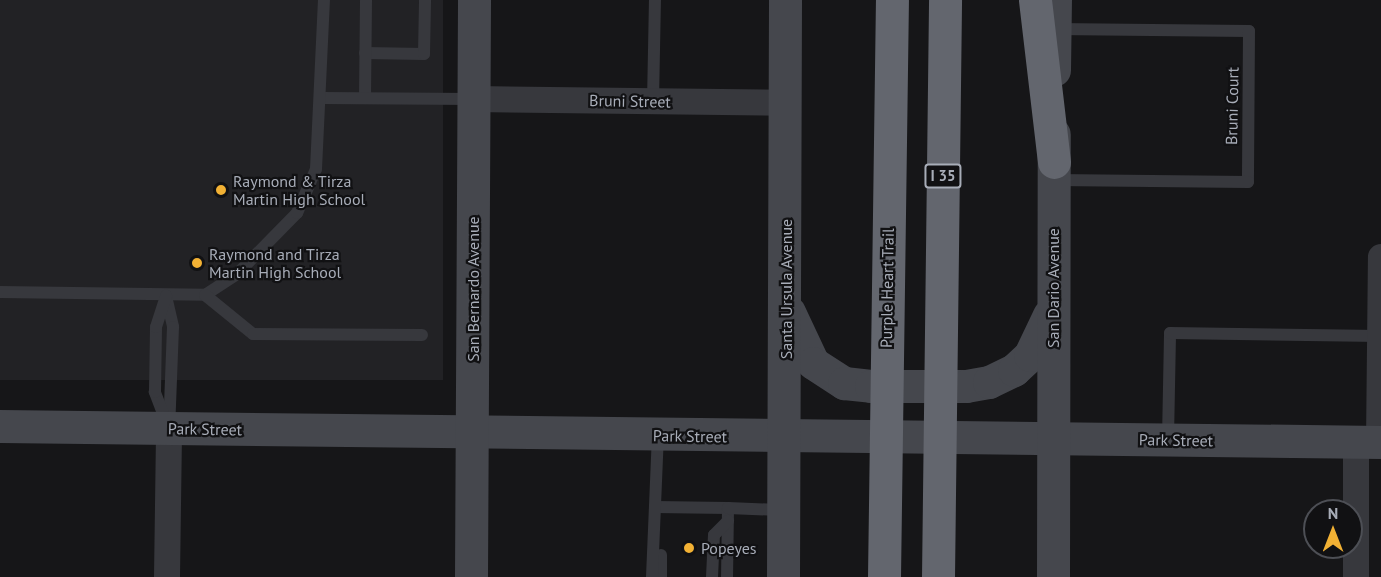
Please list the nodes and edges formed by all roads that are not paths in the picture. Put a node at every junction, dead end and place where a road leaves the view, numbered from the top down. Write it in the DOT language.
graph roads {
  1 [pos="324,0"];
  2 [pos="366,0"];
  3 [pos="425,0"];
  4 [pos="474,0"];
  5 [pos="655,0"];
  6 [pos="785,0"];
  7 [pos="892,0"];
  8 [pos="945,0"];
  9 [pos="1035,0"];
  10 [pos="1055,15"];
  11 [pos="365,53"];
  12 [pos="322,98"];
  13 [pos="365,98"];
  14 [pos="474,99"];
  15 [pos="653,102"];
  16 [pos="786,103"];
  17 [pos="1054,171"];
  18 [pos="1381,257"];
  19 [pos="0,292"];
  20 [pos="205,295"];
  21 [pos="166,296"];
  22 [pos="786,305"];
  23 [pos="1053,306"];
  24 [pos="422,335"];
  25 [pos="1380,336"];
  26 [pos="0,426"];
  27 [pos="169,429"];
  28 [pos="473,434"];
  29 [pos="658,436"];
  30 [pos="784,437"];
  31 [pos="1053,439"];
  32 [pos="1168,440"];
  33 [pos="1372,442"];
  34 [pos="655,507"];
  35 [pos="728,508"];
  36 [pos="784,510"];
  37 [pos="728,521"];
  38 [pos="654,522"];
  39 [pos="167,577"];
  40 [pos="471,577"];
  41 [pos="652,577"];
  42 [pos="661,577"];
  43 [pos="712,577"];
  44 [pos="727,577"];
  45 [pos="783,577"];
  46 [pos="884,577"];
  47 [pos="938,577"];
  48 [pos="1053,577"];
  49 [pos="1356,577"];
  1 -- 12 [label="lane"];
  2 -- 11 [label="lane"];
  3 -- 11 [label="lane"];
  4 -- 14 [label="main road, San Bernardo Avenue"];
  5 -- 15 [label="lane"];
  6 -- 16 [label="main road, Santa Ursula Avenue"];
  7 -- 46 [label="highway, Purple Heart Trail"];
  8 -- 47 [label="highway, I 35"];
  9 -- 17 [label="highway"];
  10 -- 17 [label="main road, San Dario Avenue"];
  10 -- 17 [label="lane, Bruni Court"];
  11 -- 13 [label="lane"];
  12 -- 13 [label="lane"];
  12 -- 20 [label="lane"];
  13 -- 14 [label="lane"];
  14 -- 15 [label="street, Bruni Street"];
  14 -- 28 [label="main road, San Bernardo Avenue"];
  15 -- 16 [label="street, Bruni Street"];
  16 -- 22 [label="main road, Santa Ursula Avenue"];
  17 -- 23 [label="main road, San Dario Avenue"];
  18 -- 25 [label="street"];
  19 -- 21 [label="lane"];
  20 -- 21 [label="lane"];
  20 -- 24 [label="lane"];
  21 -- 27 [label="lane"];
  21 -- 27 [label="lane"];
  22 -- 23 [label="main road"];
  22 -- 30 [label="main road, Santa Ursula Avenue"];
  23 -- 31 [label="main road, San Dario Avenue"];
  25 -- 32 [label="lane"];
  25 -- 33 [label="street"];
  26 -- 27 [label="main road, Park Street"];
  27 -- 28 [label="main road, Park Street"];
  27 -- 39 [label="street"];
  28 -- 29 [label="main road, Park Street"];
  28 -- 40 [label="main road, San Bernardo Avenue"];
  29 -- 30 [label="main road, Park Street"];
  29 -- 34 [label="lane"];
  30 -- 31 [label="main road, Park Street"];
  30 -- 36 [label="main road, Santa Ursula Avenue"];
  31 -- 32 [label="main road, Park Street"];
  31 -- 48 [label="main road, San Dario Avenue"];
  32 -- 33 [label="main road, Park Street"];
  33 -- 49 [label="street"];
  34 -- 35 [label="lane"];
  34 -- 38 [label="lane"];
  35 -- 36 [label="lane"];
  35 -- 37 [label="lane"];
  36 -- 45 [label="main road, Santa Ursula Avenue"];
  37 -- 43 [label="lane"];
  37 -- 44 [label="lane"];
  38 -- 41 [label="lane"];
  38 -- 42 [label="lane"];
}
